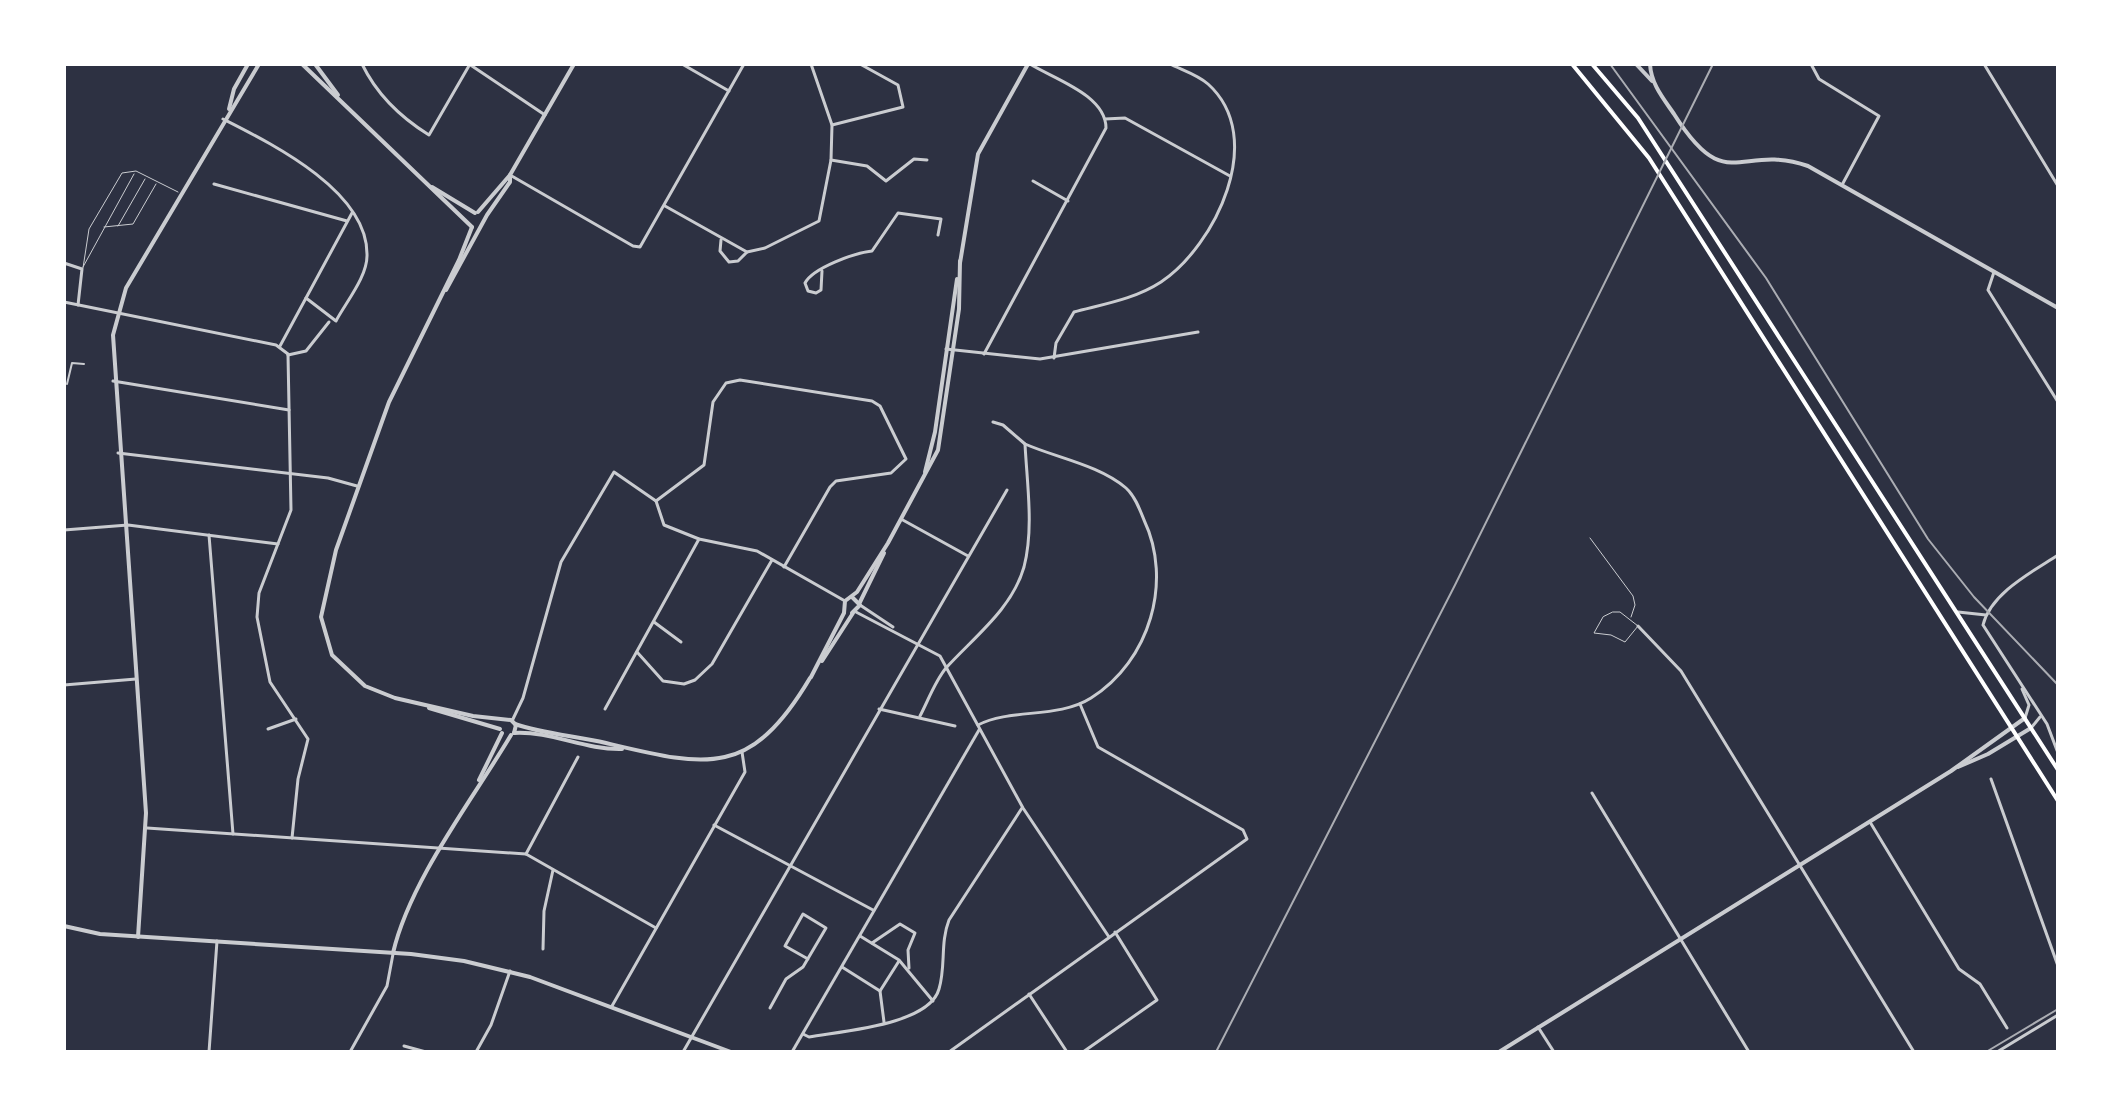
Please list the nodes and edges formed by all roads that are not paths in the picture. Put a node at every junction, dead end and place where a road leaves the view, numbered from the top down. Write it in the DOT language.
graph roads {
  1 [pos="248,64"];
  2 [pos="259,64"];
  3 [pos="302,64"];
  4 [pos="315,64"];
  5 [pos="362,64"];
  6 [pos="470,64"];
  7 [pos="574,64"];
  8 [pos="682,64"];
  9 [pos="744,64"];
  10 [pos="860,64"];
  11 [pos="1029,64"];
  12 [pos="1170,64"];
  13 [pos="1572,64"];
  14 [pos="1592,64"];
  15 [pos="1636,64"];
  16 [pos="1650,64"];
  17 [pos="1811,64"];
  18 [pos="1984,64"];
  19 [pos="813,65"];
  20 [pos="1654,83"];
  21 [pos="729,91"];
  22 [pos="339,97"];
  23 [pos="229,109"];
  24 [pos="545,115"];
  25 [pos="223,119"];
  26 [pos="1105,119"];
  27 [pos="832,125"];
  28 [pos="831,160"];
  29 [pos="927,160"];
  30 [pos="136,171"];
  31 [pos="510,175"];
  32 [pos="147,176"];
  33 [pos="1230,176"];
  34 [pos="1033,181"];
  35 [pos="157,182"];
  36 [pos="214,184"];
  37 [pos="428,185"];
  38 [pos="1842,185"];
  39 [pos="2058,186"];
  40 [pos="181,193"];
  41 [pos="1068,201"];
  42 [pos="665,206"];
  43 [pos="352,212"];
  44 [pos="476,213"];
  45 [pos="485,219"];
  46 [pos="347,221"];
  47 [pos="471,224"];
  48 [pos="104,227"];
  49 [pos="117,227"];
  50 [pos="480,228"];
  51 [pos="938,235"];
  52 [pos="721,240"];
  53 [pos="747,252"];
  54 [pos="960,261"];
  55 [pos="64,263"];
  56 [pos="82,269"];
  57 [pos="822,271"];
  58 [pos="1994,272"];
  59 [pos="442,295"];
  60 [pos="306,298"];
  61 [pos="64,302"];
  62 [pos="78,305"];
  63 [pos="2058,308"];
  64 [pos="117,313"];
  65 [pos="329,322"];
  66 [pos="1198,332"];
  67 [pos="280,346"];
  68 [pos="946,349"];
  69 [pos="953,350"];
  70 [pos="984,354"];
  71 [pos="288,355"];
  72 [pos="1054,358"];
  73 [pos="84,364"];
  74 [pos="113,381"];
  75 [pos="67,384"];
  76 [pos="2058,401"];
  77 [pos="289,410"];
  78 [pos="993,422"];
  79 [pos="1025,444"];
  80 [pos="118,453"];
  81 [pos="291,474"];
  82 [pos="925,474"];
  83 [pos="357,486"];
  84 [pos="1007,490"];
  85 [pos="656,501"];
  86 [pos="901,518"];
  87 [pos="124,525"];
  88 [pos="64,530"];
  89 [pos="209,535"];
  90 [pos="1590,538"];
  91 [pos="699,539"];
  92 [pos="888,543"];
  93 [pos="278,544"];
  94 [pos="2058,555"];
  95 [pos="968,556"];
  96 [pos="772,560"];
  97 [pos="784,567"];
  98 [pos="852,597"];
  99 [pos="845,601"];
  100 [pos="860,604"];
  101 [pos="845,610"];
  102 [pos="1957,612"];
  103 [pos="855,613"];
  104 [pos="1986,615"];
  105 [pos="1630,619"];
  106 [pos="654,622"];
  107 [pos="1638,626"];
  108 [pos="896,630"];
  109 [pos="681,642"];
  110 [pos="919,642"];
  111 [pos="637,652"];
  112 [pos="947,667"];
  113 [pos="811,677"];
  114 [pos="2017,678"];
  115 [pos="136,679"];
  116 [pos="64,685"];
  117 [pos="415,703"];
  118 [pos="1080,704"];
  119 [pos="605,709"];
  120 [pos="879,709"];
  121 [pos="2040,713"];
  122 [pos="920,716"];
  123 [pos="2025,718"];
  124 [pos="296,719"];
  125 [pos="504,721"];
  126 [pos="514,722"];
  127 [pos="955,726"];
  128 [pos="979,727"];
  129 [pos="2011,728"];
  130 [pos="2031,728"];
  131 [pos="268,729"];
  132 [pos="501,731"];
  133 [pos="513,734"];
  134 [pos="2017,737"];
  135 [pos="624,749"];
  136 [pos="742,752"];
  137 [pos="2058,753"];
  138 [pos="578,757"];
  139 [pos="1956,767"];
  140 [pos="2058,770"];
  141 [pos="1991,779"];
  142 [pos="475,790"];
  143 [pos="1592,793"];
  144 [pos="2058,801"];
  145 [pos="1023,808"];
  146 [pos="1870,821"];
  147 [pos="714,825"];
  148 [pos="147,828"];
  149 [pos="233,834"];
  150 [pos="292,838"];
  151 [pos="442,848"];
  152 [pos="526,854"];
  153 [pos="1799,865"];
  154 [pos="790,866"];
  155 [pos="553,870"];
  156 [pos="874,911"];
  157 [pos="64,926"];
  158 [pos="656,928"];
  159 [pos="1115,932"];
  160 [pos="860,936"];
  161 [pos="138,937"];
  162 [pos="1109,937"];
  163 [pos="1681,938"];
  164 [pos="217,941"];
  165 [pos="872,943"];
  166 [pos="543,949"];
  167 [pos="393,953"];
  168 [pos="808,959"];
  169 [pos="899,960"];
  170 [pos="2058,966"];
  171 [pos="842,967"];
  172 [pos="909,970"];
  173 [pos="510,971"];
  174 [pos="880,991"];
  175 [pos="1029,994"];
  176 [pos="933,1001"];
  177 [pos="612,1006"];
  178 [pos="770,1008"];
  179 [pos="2058,1015"];
  180 [pos="884,1022"];
  181 [pos="1538,1027"];
  182 [pos="2007,1028"];
  183 [pos="803,1034"];
  184 [pos="692,1037"];
  185 [pos="404,1046"];
  186 [pos="209,1052"];
  187 [pos="350,1052"];
  188 [pos="426,1052"];
  189 [pos="476,1052"];
  190 [pos="683,1052"];
  191 [pos="731,1052"];
  192 [pos="792,1052"];
  193 [pos="949,1052"];
  194 [pos="1067,1052"];
  195 [pos="1083,1052"];
  196 [pos="1499,1052"];
  197 [pos="1554,1052"];
  198 [pos="1749,1052"];
  199 [pos="1914,1052"];
  200 [pos="1997,1052"];
  1 -- 23 [label="street"];
  2 -- 23 [label="street"];
  3 -- 22 [label="street"];
  4 -- 22 [label="street"];
  5 -- 6 [label="street"];
  6 -- 24 [label="street"];
  7 -- 24 [label="street"];
  8 -- 21 [label="street"];
  9 -- 21 [label="street"];
  10 -- 27 [label="street"];
  11 -- 26 [label="street"];
  11 -- 54 [label="street"];
  12 -- 33 [label="street"];
  13 -- 129 [label="main road"];
  14 -- 102 [label="main road"];
  15 -- 20 [label="street"];
  16 -- 20 [label="street"];
  17 -- 38 [label="street"];
  18 -- 39 [label="street"];
  19 -- 27 [label="street"];
  20 -- 38 [label="street"];
  21 -- 42 [label="street"];
  22 -- 37 [label="street"];
  23 -- 25 [label="street"];
  24 -- 31 [label="street"];
  25 -- 40 [label="street"];
  25 -- 43 [label="street"];
  26 -- 33 [label="street"];
  26 -- 41 [label="street"];
  27 -- 28 [label="street"];
  28 -- 29 [label="street"];
  28 -- 53 [label="street"];
  30 -- 32 [label="lane"];
  30 -- 48 [label="lane"];
  30 -- 56 [label="lane"];
  31 -- 42 [label="street"];
  31 -- 44 [label="street"];
  31 -- 45 [label="street"];
  32 -- 35 [label="lane"];
  32 -- 49 [label="lane"];
  33 -- 72 [label="street"];
  34 -- 41 [label="street"];
  35 -- 40 [label="lane"];
  35 -- 49 [label="lane"];
  36 -- 46 [label="street"];
  37 -- 44 [label="street"];
  37 -- 47 [label="street"];
  38 -- 58 [label="street"];
  40 -- 64 [label="street"];
  41 -- 70 [label="street"];
  42 -- 52 [label="street"];
  43 -- 46 [label="street"];
  43 -- 60 [label="street"];
  44 -- 45 [label="street"];
  44 -- 47 [label="street"];
  45 -- 50 [label="street"];
  46 -- 60 [label="street"];
  47 -- 50 [label="street"];
  47 -- 59 [label="street"];
  48 -- 49 [label="lane"];
  48 -- 56 [label="lane"];
  50 -- 59 [label="street"];
  51 -- 57 [label="street"];
  52 -- 53 [label="street"];
  52 -- 53 [label="street"];
  54 -- 68 [label="street"];
  54 -- 69 [label="street"];
  55 -- 56 [label="street"];
  56 -- 62 [label="street"];
  57 -- 57 [label="street"];
  58 -- 63 [label="street"];
  58 -- 76 [label="street"];
  59 -- 83 [label="street"];
  60 -- 67 [label="street"];
  61 -- 62 [label="street"];
  62 -- 64 [label="street"];
  64 -- 67 [label="street"];
  64 -- 74 [label="street"];
  65 -- 71 [label="street"];
  66 -- 72 [label="street"];
  67 -- 71 [label="street"];
  68 -- 69 [label="street"];
  68 -- 82 [label="street"];
  69 -- 70 [label="street"];
  69 -- 82 [label="street"];
  70 -- 72 [label="street"];
  71 -- 77 [label="street"];
  73 -- 75 [label="street"];
  74 -- 77 [label="street"];
  74 -- 80 [label="street"];
  77 -- 81 [label="street"];
  78 -- 79 [label="street"];
  79 -- 112 [label="street"];
  79 -- 118 [label="street"];
  80 -- 81 [label="street"];
  80 -- 87 [label="street"];
  81 -- 83 [label="street"];
  81 -- 93 [label="street"];
  82 -- 86 [label="street"];
  83 -- 117 [label="street"];
  84 -- 95 [label="street"];
  85 -- 91 [label="street"];
  85 -- 97 [label="street"];
  85 -- 126 [label="street"];
  86 -- 92 [label="street"];
  86 -- 95 [label="street"];
  87 -- 88 [label="street"];
  87 -- 89 [label="street"];
  87 -- 115 [label="street"];
  89 -- 93 [label="street"];
  89 -- 149 [label="street"];
  90 -- 105 [label="lane"];
  91 -- 96 [label="street"];
  91 -- 106 [label="street"];
  92 -- 98 [label="street"];
  92 -- 100 [label="street"];
  93 -- 124 [label="street"];
  94 -- 104 [label="street"];
  95 -- 110 [label="street"];
  96 -- 97 [label="street"];
  96 -- 111 [label="street"];
  97 -- 99 [label="street"];
  98 -- 99 [label="street"];
  98 -- 100 [label="street"];
  99 -- 101 [label="street"];
  100 -- 103 [label="street"];
  100 -- 108 [label="street"];
  101 -- 103 [label="street"];
  101 -- 113 [label="street"];
  102 -- 104 [label="street"];
  102 -- 123 [label="main road"];
  103 -- 108 [label="street"];
  103 -- 113 [label="street"];
  104 -- 114 [label="street"];
  105 -- 107 [label="lane"];
  105 -- 107 [label="lane"];
  106 -- 109 [label="street"];
  106 -- 111 [label="street"];
  107 -- 153 [label="street"];
  108 -- 110 [label="street"];
  110 -- 112 [label="street"];
  110 -- 120 [label="street"];
  111 -- 119 [label="street"];
  112 -- 122 [label="street"];
  112 -- 128 [label="street"];
  113 -- 136 [label="street"];
  114 -- 121 [label="street"];
  114 -- 123 [label="street"];
  115 -- 116 [label="street"];
  115 -- 148 [label="street"];
  117 -- 125 [label="street"];
  117 -- 132 [label="street"];
  118 -- 128 [label="street"];
  118 -- 159 [label="street"];
  120 -- 122 [label="street"];
  120 -- 154 [label="street"];
  121 -- 130 [label="street"];
  121 -- 137 [label="street"];
  122 -- 127 [label="street"];
  123 -- 129 [label="street"];
  123 -- 130 [label="main road"];
  124 -- 131 [label="street"];
  124 -- 150 [label="street"];
  125 -- 126 [label="street"];
  125 -- 132 [label="street"];
  126 -- 133 [label="street"];
  126 -- 135 [label="street"];
  128 -- 145 [label="street"];
  128 -- 156 [label="street"];
  129 -- 134 [label="main road"];
  129 -- 139 [label="street"];
  130 -- 134 [label="street"];
  130 -- 140 [label="main road"];
  132 -- 133 [label="street"];
  132 -- 142 [label="street"];
  133 -- 135 [label="street"];
  133 -- 142 [label="street"];
  134 -- 139 [label="street"];
  134 -- 144 [label="main road"];
  135 -- 136 [label="street"];
  136 -- 147 [label="street"];
  138 -- 152 [label="street"];
  139 -- 146 [label="street"];
  141 -- 170 [label="street"];
  142 -- 151 [label="street"];
  143 -- 163 [label="street"];
  145 -- 162 [label="street"];
  145 -- 176 [label="street"];
  146 -- 153 [label="street"];
  146 -- 182 [label="street"];
  147 -- 154 [label="street"];
  147 -- 158 [label="street"];
  148 -- 149 [label="street"];
  148 -- 161 [label="street"];
  149 -- 150 [label="street"];
  150 -- 151 [label="street"];
  151 -- 152 [label="street"];
  151 -- 167 [label="street"];
  152 -- 155 [label="street"];
  153 -- 163 [label="street"];
  153 -- 199 [label="street"];
  154 -- 156 [label="street"];
  154 -- 184 [label="street"];
  155 -- 158 [label="street"];
  155 -- 166 [label="street"];
  156 -- 160 [label="street"];
  157 -- 161 [label="street"];
  158 -- 177 [label="street"];
  159 -- 162 [label="street"];
  159 -- 195 [label="street"];
  160 -- 165 [label="street"];
  160 -- 171 [label="street"];
  161 -- 164 [label="street"];
  162 -- 175 [label="street"];
  163 -- 181 [label="street"];
  163 -- 198 [label="street"];
  164 -- 167 [label="street"];
  164 -- 186 [label="street"];
  165 -- 169 [label="street"];
  165 -- 172 [label="street"];
  167 -- 173 [label="street"];
  167 -- 187 [label="street"];
  168 -- 168 [label="street"];
  168 -- 178 [label="street"];
  169 -- 172 [label="street"];
  169 -- 174 [label="street"];
  171 -- 174 [label="street"];
  171 -- 183 [label="street"];
  172 -- 176 [label="street"];
  173 -- 177 [label="street"];
  173 -- 189 [label="street"];
  174 -- 180 [label="street"];
  175 -- 193 [label="street"];
  175 -- 194 [label="street"];
  176 -- 180 [label="street"];
  177 -- 184 [label="street"];
  179 -- 200 [label="street"];
  180 -- 183 [label="street"];
  181 -- 196 [label="street"];
  181 -- 197 [label="street"];
  183 -- 192 [label="street"];
  184 -- 190 [label="street"];
  184 -- 191 [label="street"];
  185 -- 188 [label="street"];
}
